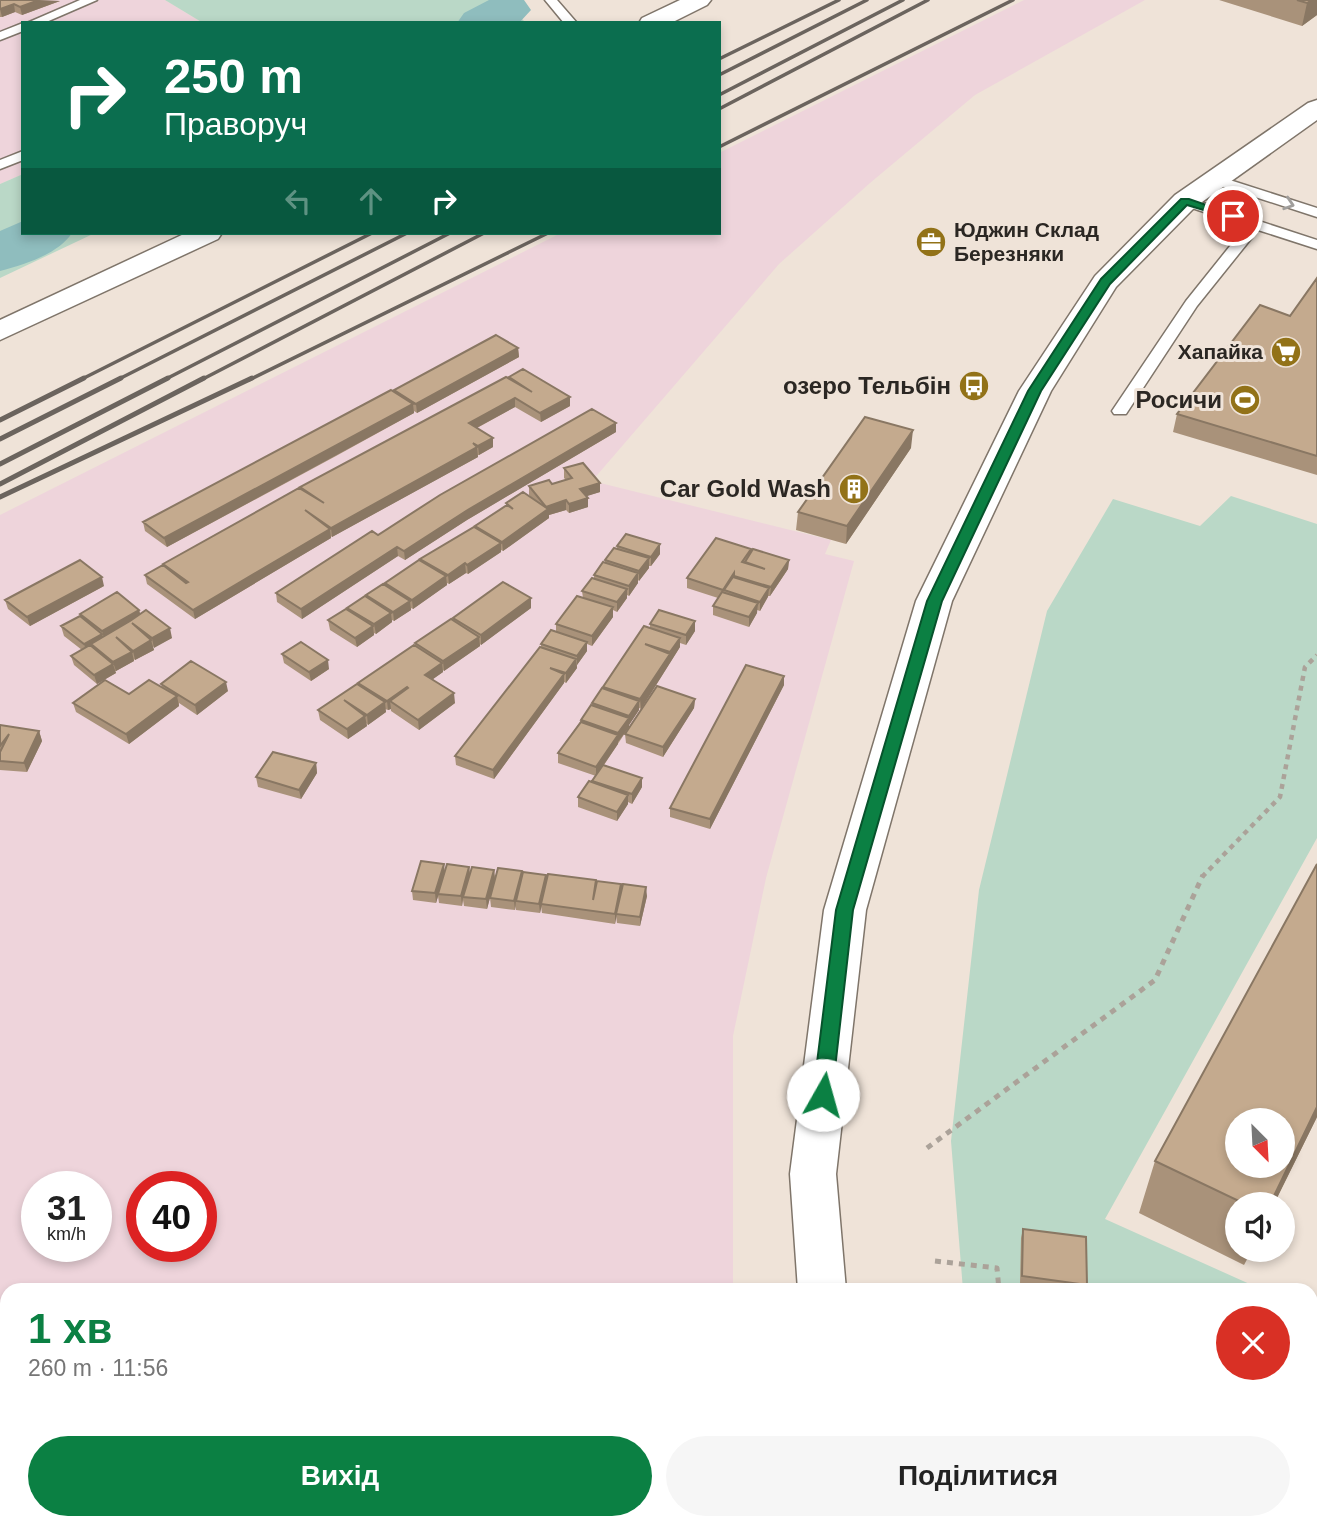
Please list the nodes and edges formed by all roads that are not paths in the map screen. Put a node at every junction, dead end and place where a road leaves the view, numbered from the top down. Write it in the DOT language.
graph roads {
  1 [pos="91,0"];
  2 [pos="551,0"];
  3 [pos="699,0"];
  4 [pos="38,21"];
  5 [pos="569,21"];
  6 [pos="655,21"];
  7 [pos="21,28"];
  8 [pos="0,36"];
  9 [pos="1317,108"];
  10 [pos="21,156"];
  11 [pos="0,165"];
  12 [pos="1220,174"];
  13 [pos="1317,199"];
  14 [pos="1185,201"];
  15 [pos="1317,213"];
  16 [pos="1256,223"];
  17 [pos="204,235"];
  18 [pos="1317,245"];
  19 [pos="0,331"];
  20 [pos="1120,411"];
  21 [pos="821,1283"];
  1 -- 4 [label="lane"];
  2 -- 5 [label="lane"];
  3 -- 6 [label="street"];
  7 -- 8 [label="lane"];
  9 -- 12 [label="street"];
  10 -- 11 [label="lane"];
  12 -- 13 [label="lane"];
  12 -- 14 [label="street"];
  12 -- 15 [label="lane, one-way"];
  14 -- 16 [label="lane"];
  14 -- 21 [label="street"];
  16 -- 18 [label="lane"];
  16 -- 20 [label="lane"];
  17 -- 19 [label="street"];
}
